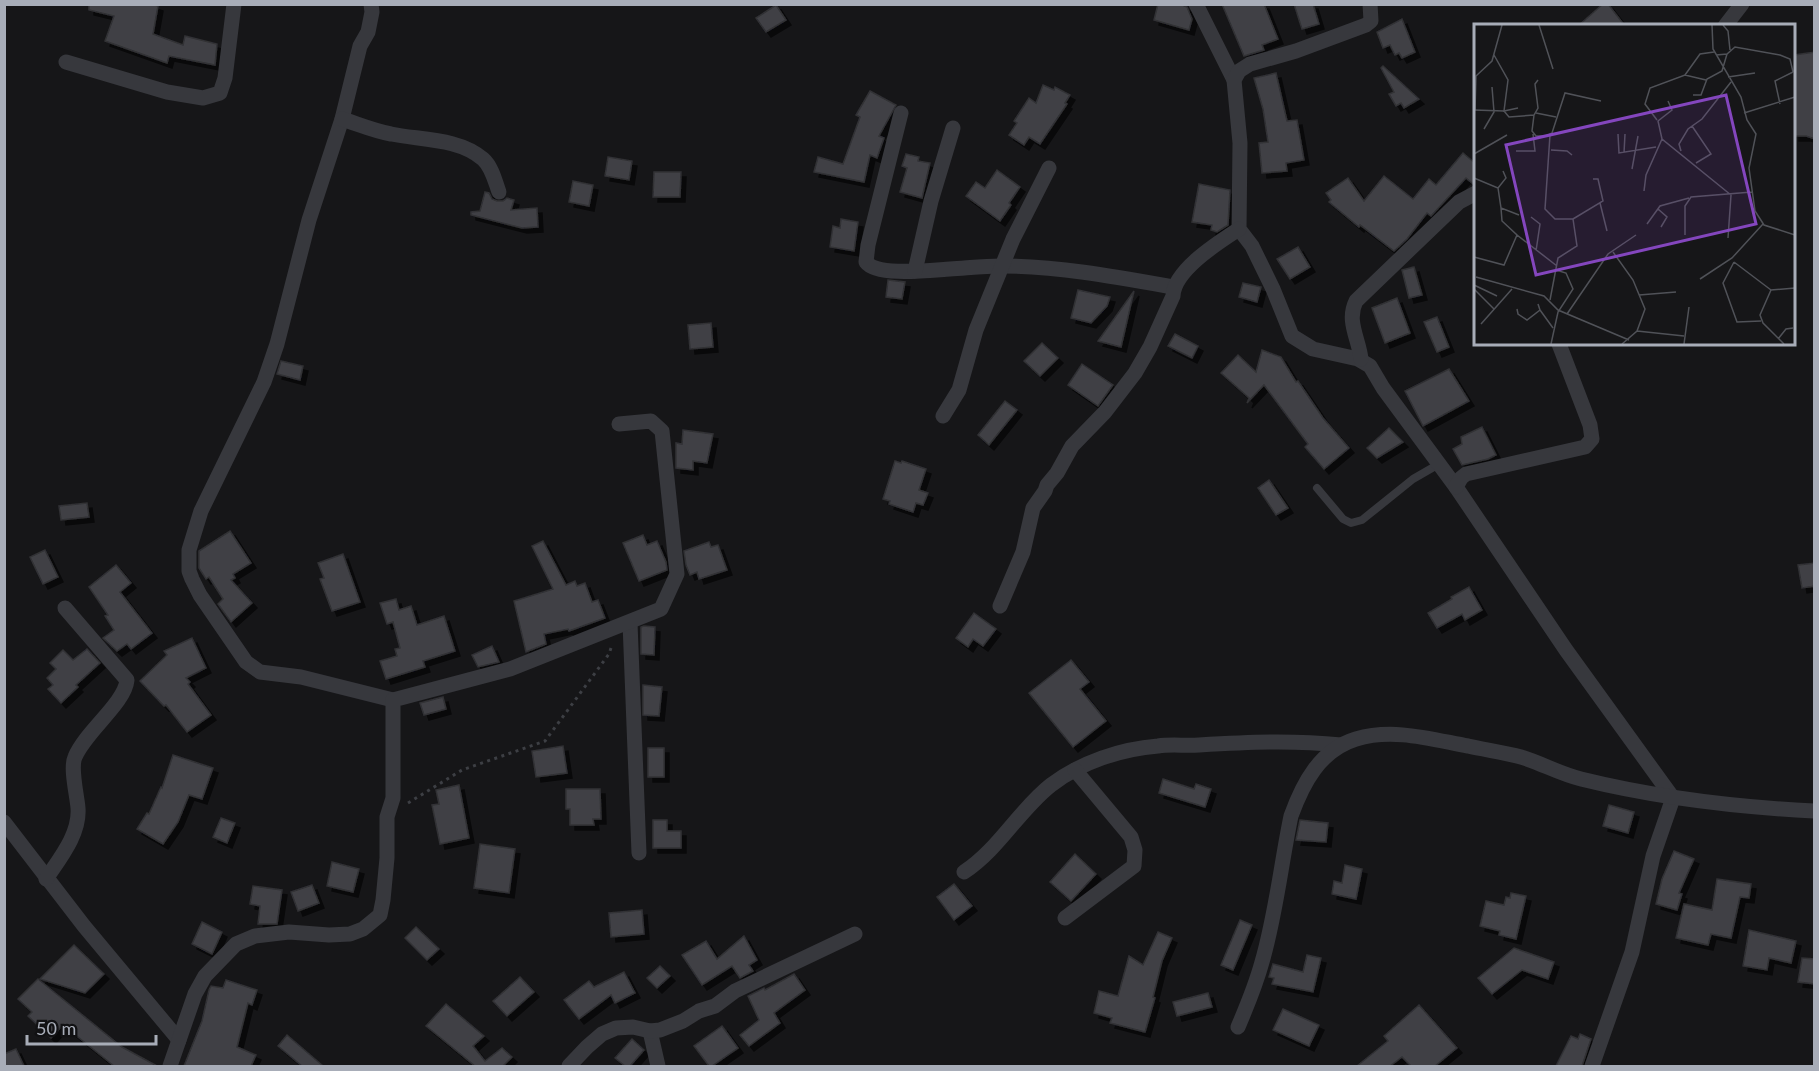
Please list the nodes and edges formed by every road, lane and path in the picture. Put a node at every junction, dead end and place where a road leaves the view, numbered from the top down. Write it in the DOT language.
graph roads {
  1 [pos="234,4"];
  2 [pos="370,4"];
  3 [pos="1196,4"];
  4 [pos="1370,4"];
  5 [pos="1742,4"];
  6 [pos="1727,24"];
  7 [pos="66,62"];
  8 [pos="1234,80"];
  9 [pos="901,112"];
  10 [pos="342,119"];
  11 [pos="953,128"];
  12 [pos="1048,168"];
  13 [pos="499,192"];
  14 [pos="1474,194"];
  15 [pos="1239,229"];
  16 [pos="1001,266"];
  17 [pos="915,271"];
  18 [pos="1173,287"];
  19 [pos="1559,345"];
  20 [pos="1361,359"];
  21 [pos="943,416"];
  22 [pos="620,424"];
  23 [pos="1439,464"];
  24 [pos="1456,487"];
  25 [pos="1317,488"];
  26 [pos="1000,606"];
  27 [pos="65,608"];
  28 [pos="623,626"];
  29 [pos="393,700"];
  30 [pos="1341,745"];
  31 [pos="1074,770"];
  32 [pos="1673,798"];
  33 [pos="1815,811"];
  34 [pos="387,817"];
  35 [pos="4,822"];
  36 [pos="639,853"];
  37 [pos="964,872"];
  38 [pos="46,879"];
  39 [pos="1065,918"];
  40 [pos="855,934"];
  41 [pos="1238,1027"];
  42 [pos="650,1031"];
  43 [pos="179,1040"];
  44 [pos="170,1066"];
  45 [pos="569,1066"];
  46 [pos="658,1066"];
  47 [pos="1592,1066"];
  1 -- 7 [label="street"];
  2 -- 10 [label="street"];
  3 -- 8 [label="street"];
  4 -- 8 [label="street"];
  5 -- 6 [label="street"];
  8 -- 15 [label="street"];
  9 -- 17 [label="street"];
  10 -- 13 [label="street"];
  10 -- 29 [label="street"];
  11 -- 17 [label="street"];
  12 -- 16 [label="street"];
  14 -- 20 [label="street"];
  15 -- 18 [label="street"];
  15 -- 20 [label="street"];
  16 -- 17 [label="street"];
  16 -- 18 [label="street"];
  16 -- 21 [label="street"];
  18 -- 26 [label="street"];
  19 -- 24 [label="street"];
  20 -- 23 [label="street"];
  22 -- 28 [label="street"];
  23 -- 24 [label="street"];
  23 -- 25 [label="lane"];
  24 -- 32 [label="street"];
  27 -- 38 [label="street"];
  28 -- 29 [label="street"];
  28 -- 34 [label="path"];
  28 -- 36 [label="street"];
  29 -- 34 [label="street"];
  30 -- 31 [label="street"];
  30 -- 32 [label="street"];
  30 -- 41 [label="street"];
  31 -- 37 [label="street"];
  31 -- 39 [label="street"];
  32 -- 33 [label="street"];
  32 -- 47 [label="street"];
  34 -- 43 [label="street"];
  35 -- 38 [label="street"];
  38 -- 43 [label="street"];
  40 -- 42 [label="street"];
  42 -- 45 [label="street"];
  42 -- 46 [label="street"];
  43 -- 44 [label="street"];
}
